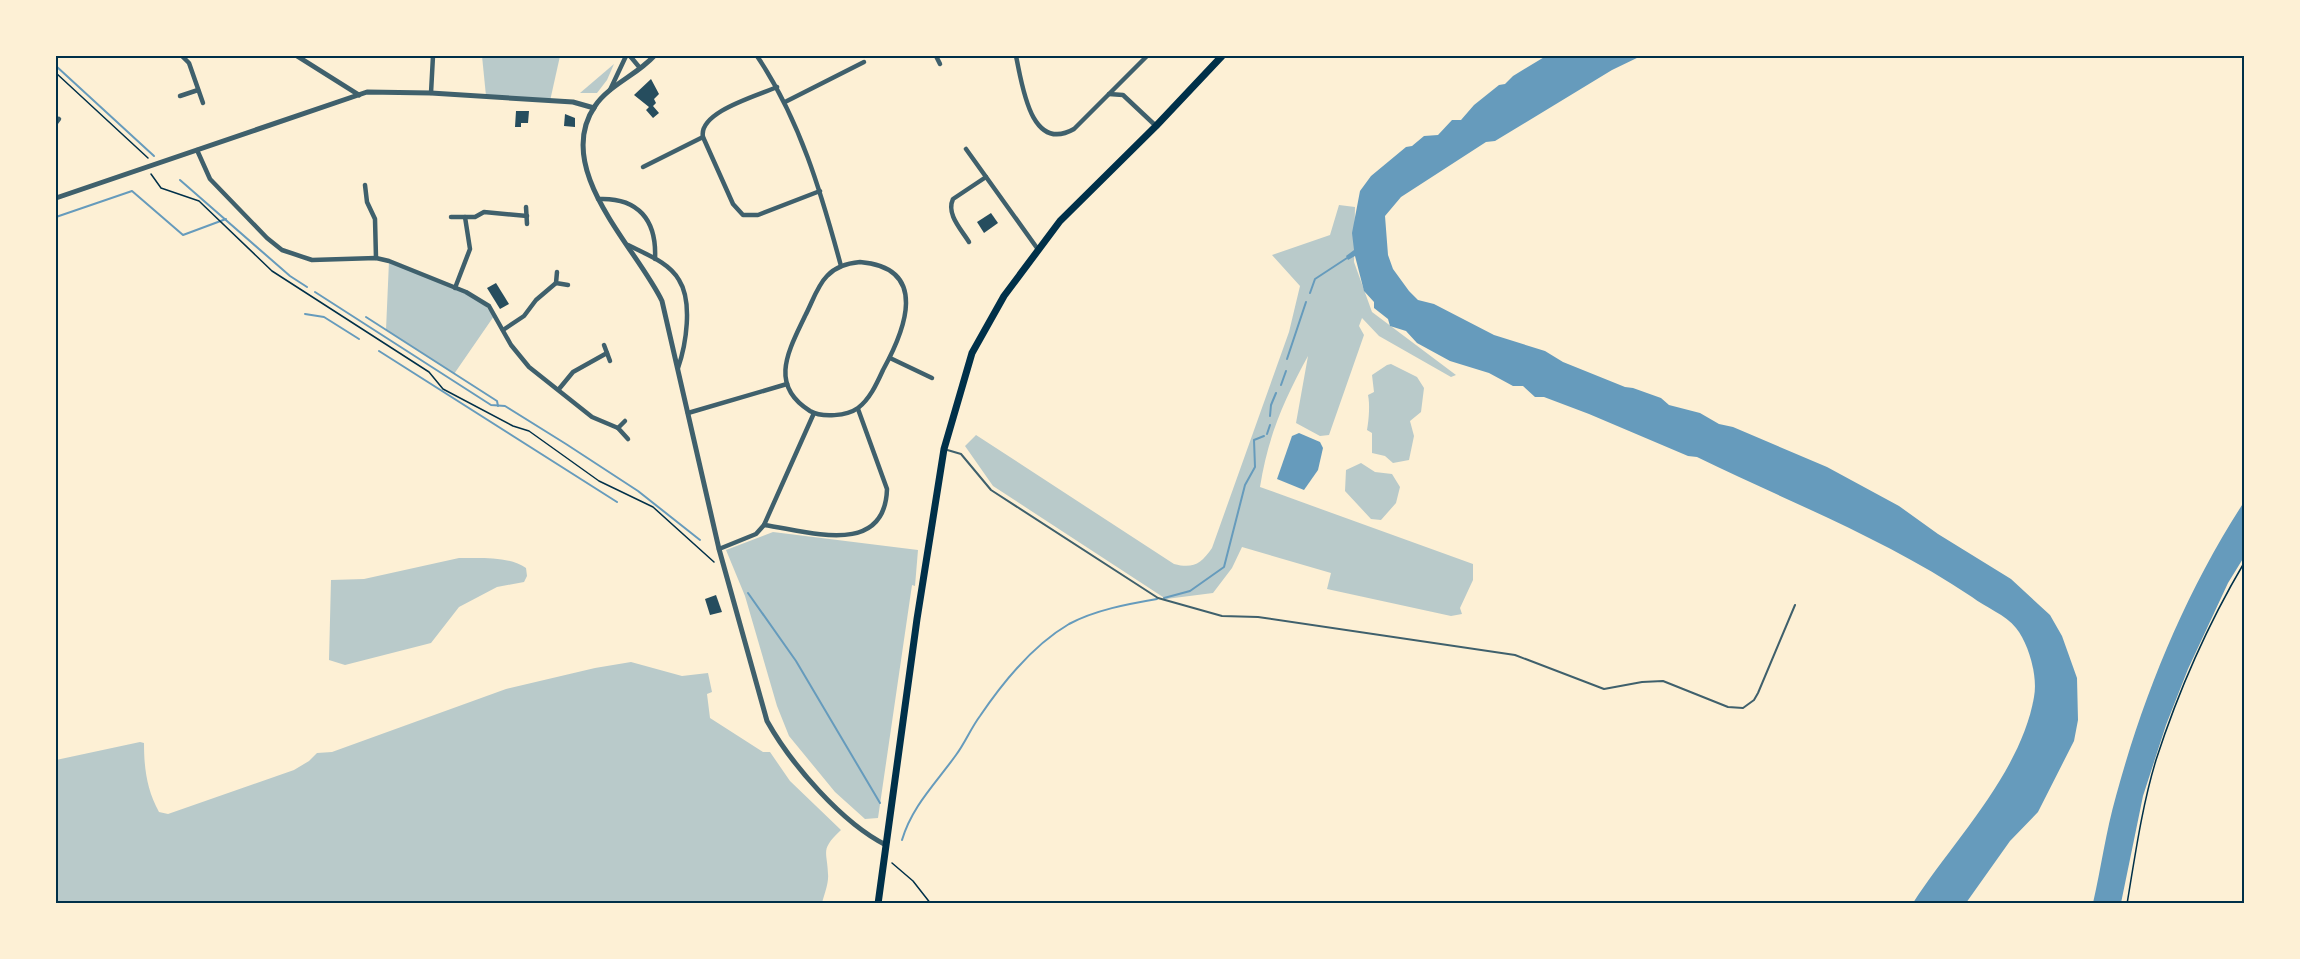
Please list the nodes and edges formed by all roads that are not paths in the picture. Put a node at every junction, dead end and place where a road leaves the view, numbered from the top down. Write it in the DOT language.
graph roads {
  1 [pos="182,56"];
  2 [pos="297,56"];
  3 [pos="433,56"];
  4 [pos="628,56"];
  5 [pos="654,56"];
  6 [pos="757,56"];
  7 [pos="936,56"];
  8 [pos="1016,56"];
  9 [pos="1147,56"];
  10 [pos="1222,56"];
  11 [pos="864,62"];
  12 [pos="940,64"];
  13 [pos="640,68"];
  14 [pos="777,87"];
  15 [pos="198,90"];
  16 [pos="609,92"];
  17 [pos="431,93"];
  18 [pos="1109,94"];
  19 [pos="359,95"];
  20 [pos="180,96"];
  21 [pos="785,102"];
  22 [pos="203,104"];
  23 [pos="594,108"];
  24 [pos="1156,126"];
  25 [pos="703,137"];
  26 [pos="966,149"];
  27 [pos="196,150"];
  28 [pos="643,167"];
  29 [pos="986,177"];
  30 [pos="366,185"];
  31 [pos="820,191"];
  32 [pos="56,198"];
  33 [pos="598,199"];
  34 [pos="526,207"];
  35 [pos="526,216"];
  36 [pos="451,217"];
  37 [pos="465,217"];
  38 [pos="527,224"];
  39 [pos="969,242"];
  40 [pos="628,245"];
  41 [pos="1037,248"];
  42 [pos="376,258"];
  43 [pos="656,259"];
  44 [pos="841,266"];
  45 [pos="557,272"];
  46 [pos="556,283"];
  47 [pos="568,285"];
  48 [pos="455,288"];
  49 [pos="503,330"];
  50 [pos="604,345"];
  51 [pos="607,353"];
  52 [pos="890,358"];
  53 [pos="610,361"];
  54 [pos="678,368"];
  55 [pos="932,378"];
  56 [pos="787,384"];
  57 [pos="558,389"];
  58 [pos="858,409"];
  59 [pos="688,414"];
  60 [pos="814,414"];
  61 [pos="625,421"];
  62 [pos="618,428"];
  63 [pos="628,440"];
  64 [pos="944,449"];
  65 [pos="764,525"];
  66 [pos="719,549"];
  67 [pos="1795,605"];
  68 [pos="886,845"];
  69 [pos="878,903"];
  1 -- 15 [label="street"];
  2 -- 19 [label="street"];
  3 -- 17 [label="street"];
  4 -- 13 [label="street"];
  4 -- 16 [label="street"];
  5 -- 13 [label="street"];
  6 -- 14 [label="street"];
  7 -- 12 [label="street"];
  8 -- 18 [label="street"];
  9 -- 18 [label="street"];
  10 -- 24 [label="main road"];
  11 -- 21 [label="street"];
  13 -- 16 [label="street"];
  14 -- 21 [label="street"];
  14 -- 25 [label="street"];
  15 -- 20 [label="street"];
  15 -- 22 [label="street"];
  16 -- 23 [label="street"];
  17 -- 19 [label="street"];
  17 -- 23 [label="street"];
  18 -- 24 [label="street"];
  19 -- 27 [label="street"];
  21 -- 31 [label="street"];
  23 -- 33 [label="street"];
  24 -- 41 [label="main road"];
  25 -- 28 [label="street"];
  25 -- 31 [label="street"];
  26 -- 29 [label="street"];
  27 -- 32 [label="street"];
  27 -- 42 [label="street"];
  29 -- 39 [label="street"];
  29 -- 41 [label="street"];
  30 -- 42 [label="street"];
  31 -- 44 [label="street"];
  33 -- 40 [label="street"];
  33 -- 43 [label="street"];
  34 -- 35 [label="street"];
  35 -- 37 [label="street"];
  35 -- 38 [label="street"];
  36 -- 37 [label="street"];
  37 -- 48 [label="street"];
  40 -- 43 [label="street"];
  40 -- 54 [label="street"];
  41 -- 64 [label="main road"];
  42 -- 48 [label="street"];
  43 -- 54 [label="street"];
  44 -- 52 [label="street"];
  44 -- 56 [label="street"];
  45 -- 46 [label="street"];
  46 -- 47 [label="street"];
  46 -- 49 [label="street"];
  48 -- 49 [label="street"];
  49 -- 57 [label="street"];
  50 -- 51 [label="street"];
  51 -- 53 [label="street"];
  51 -- 57 [label="street"];
  52 -- 55 [label="street"];
  52 -- 58 [label="street"];
  54 -- 59 [label="street"];
  56 -- 59 [label="street"];
  56 -- 60 [label="street"];
  57 -- 62 [label="street"];
  58 -- 60 [label="street"];
  58 -- 65 [label="street"];
  59 -- 66 [label="street"];
  60 -- 65 [label="street"];
  61 -- 62 [label="street"];
  62 -- 63 [label="street"];
  64 -- 67 [label="lane"];
  64 -- 68 [label="main road"];
  65 -- 66 [label="street"];
  66 -- 68 [label="street"];
  68 -- 69 [label="main road"];
}
